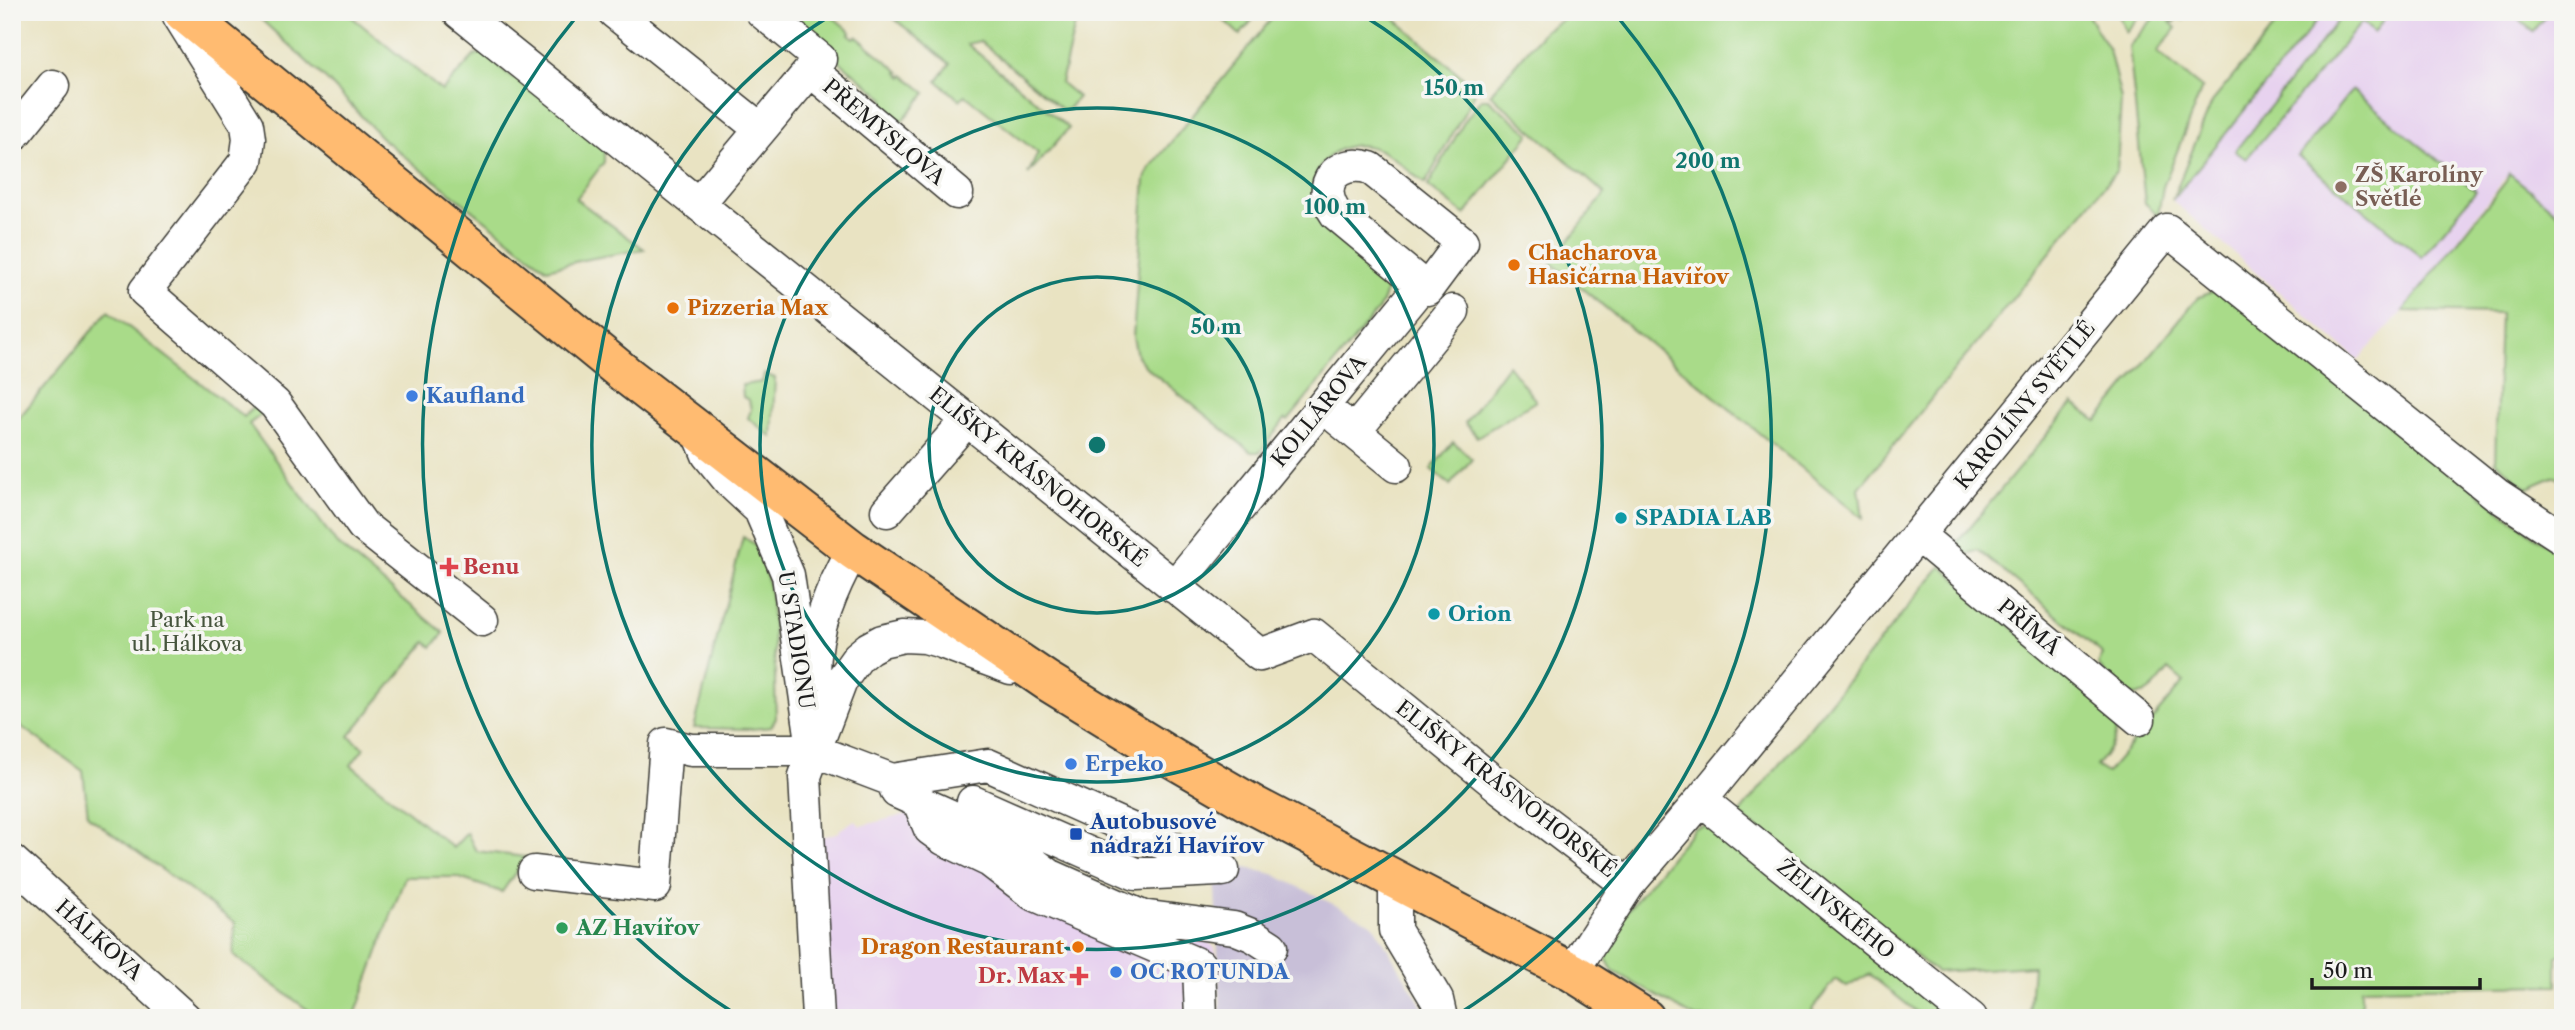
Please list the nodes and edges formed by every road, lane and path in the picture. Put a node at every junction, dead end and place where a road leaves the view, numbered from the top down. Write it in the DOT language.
graph roads {
  1 [pos="177,12"];
  2 [pos="183,12"];
  3 [pos="459,12"];
  4 [pos="614,12"];
  5 [pos="762,12"];
  6 [pos="810,70"];
  7 [pos="53,86"];
  8 [pos="759,128"];
  9 [pos="12,137"];
  10 [pos="957,193"];
  11 [pos="699,203"];
  12 [pos="1422,285"];
  13 [pos="1453,311"];
  14 [pos="1322,406"];
  15 [pos="967,420"];
  16 [pos="698,431"];
  17 [pos="1354,432"];
  18 [pos="1396,466"];
  19 [pos="887,511"];
  20 [pos="1918,535"];
  21 [pos="2563,538"];
  22 [pos="853,550"];
  23 [pos="1174,587"];
  24 [pos="482,620"];
  25 [pos="1047,681"];
  26 [pos="2139,719"];
  27 [pos="813,750"];
  28 [pos="909,786"];
  29 [pos="1701,800"];
  30 [pos="12,861"];
  31 [pos="1223,870"];
  32 [pos="534,872"];
  33 [pos="1395,879"];
  34 [pos="1628,885"];
  35 [pos="1271,947"];
  36 [pos="1572,972"];
  37 [pos="818,1017"];
  38 [pos="185,1018"];
  39 [pos="1201,1018"];
  40 [pos="1441,1018"];
  41 [pos="1645,1018"];
  42 [pos="1971,1018"];
  1 -- 24 [label="street"];
  2 -- 16 [label="main road"];
  3 -- 11 [label="street, ELIŠKY KRÁSNOHORSKÉ"];
  4 -- 8 [label="street"];
  5 -- 6 [label="street, PŘEMYSLOVA"];
  6 -- 8 [label="street, PŘEMYSLOVA"];
  6 -- 10 [label="street, PŘEMYSLOVA"];
  7 -- 9 [label="street"];
  8 -- 11 [label="street, PŘEMYSLOVA"];
  11 -- 15 [label="street, ELIŠKY KRÁSNOHORSKÉ"];
  12 -- 12 [label="street, KOLLÁROVA"];
  12 -- 14 [label="street, KOLLÁROVA"];
  13 -- 17 [label="street"];
  14 -- 17 [label="street"];
  14 -- 23 [label="street, KOLLÁROVA"];
  15 -- 19 [label="street"];
  15 -- 23 [label="street, ELIŠKY KRÁSNOHORSKÉ"];
  16 -- 22 [label="main road"];
  16 -- 27 [label="street, U STADIONU"];
  17 -- 18 [label="street"];
  20 -- 21 [label="street, KAROLÍNY SVĚTLÉ"];
  20 -- 26 [label="street, PŘÍMÁ"];
  20 -- 29 [label="street, KAROLÍNY SVĚTLÉ"];
  22 -- 25 [label="main road"];
  22 -- 27 [label="street, U STADIONU"];
  23 -- 34 [label="street, ELIŠKY KRÁSNOHORSKÉ"];
  25 -- 27 [label="street, U STADIONU"];
  25 -- 33 [label="main road"];
  27 -- 28 [label="street"];
  27 -- 32 [label="street"];
  27 -- 37 [label="street, U STADIONU"];
  28 -- 31 [label="street"];
  28 -- 35 [label="street"];
  28 -- 39 [label="street"];
  29 -- 34 [label="street, KAROLÍNY SVĚTLÉ"];
  29 -- 42 [label="street, ŽELIVSKÉHO"];
  30 -- 38 [label="street, HÁLKOVA"];
  33 -- 36 [label="main road"];
  33 -- 40 [label="street"];
  34 -- 36 [label="street, KAROLÍNY SVĚTLÉ"];
  36 -- 41 [label="main road"];
}
